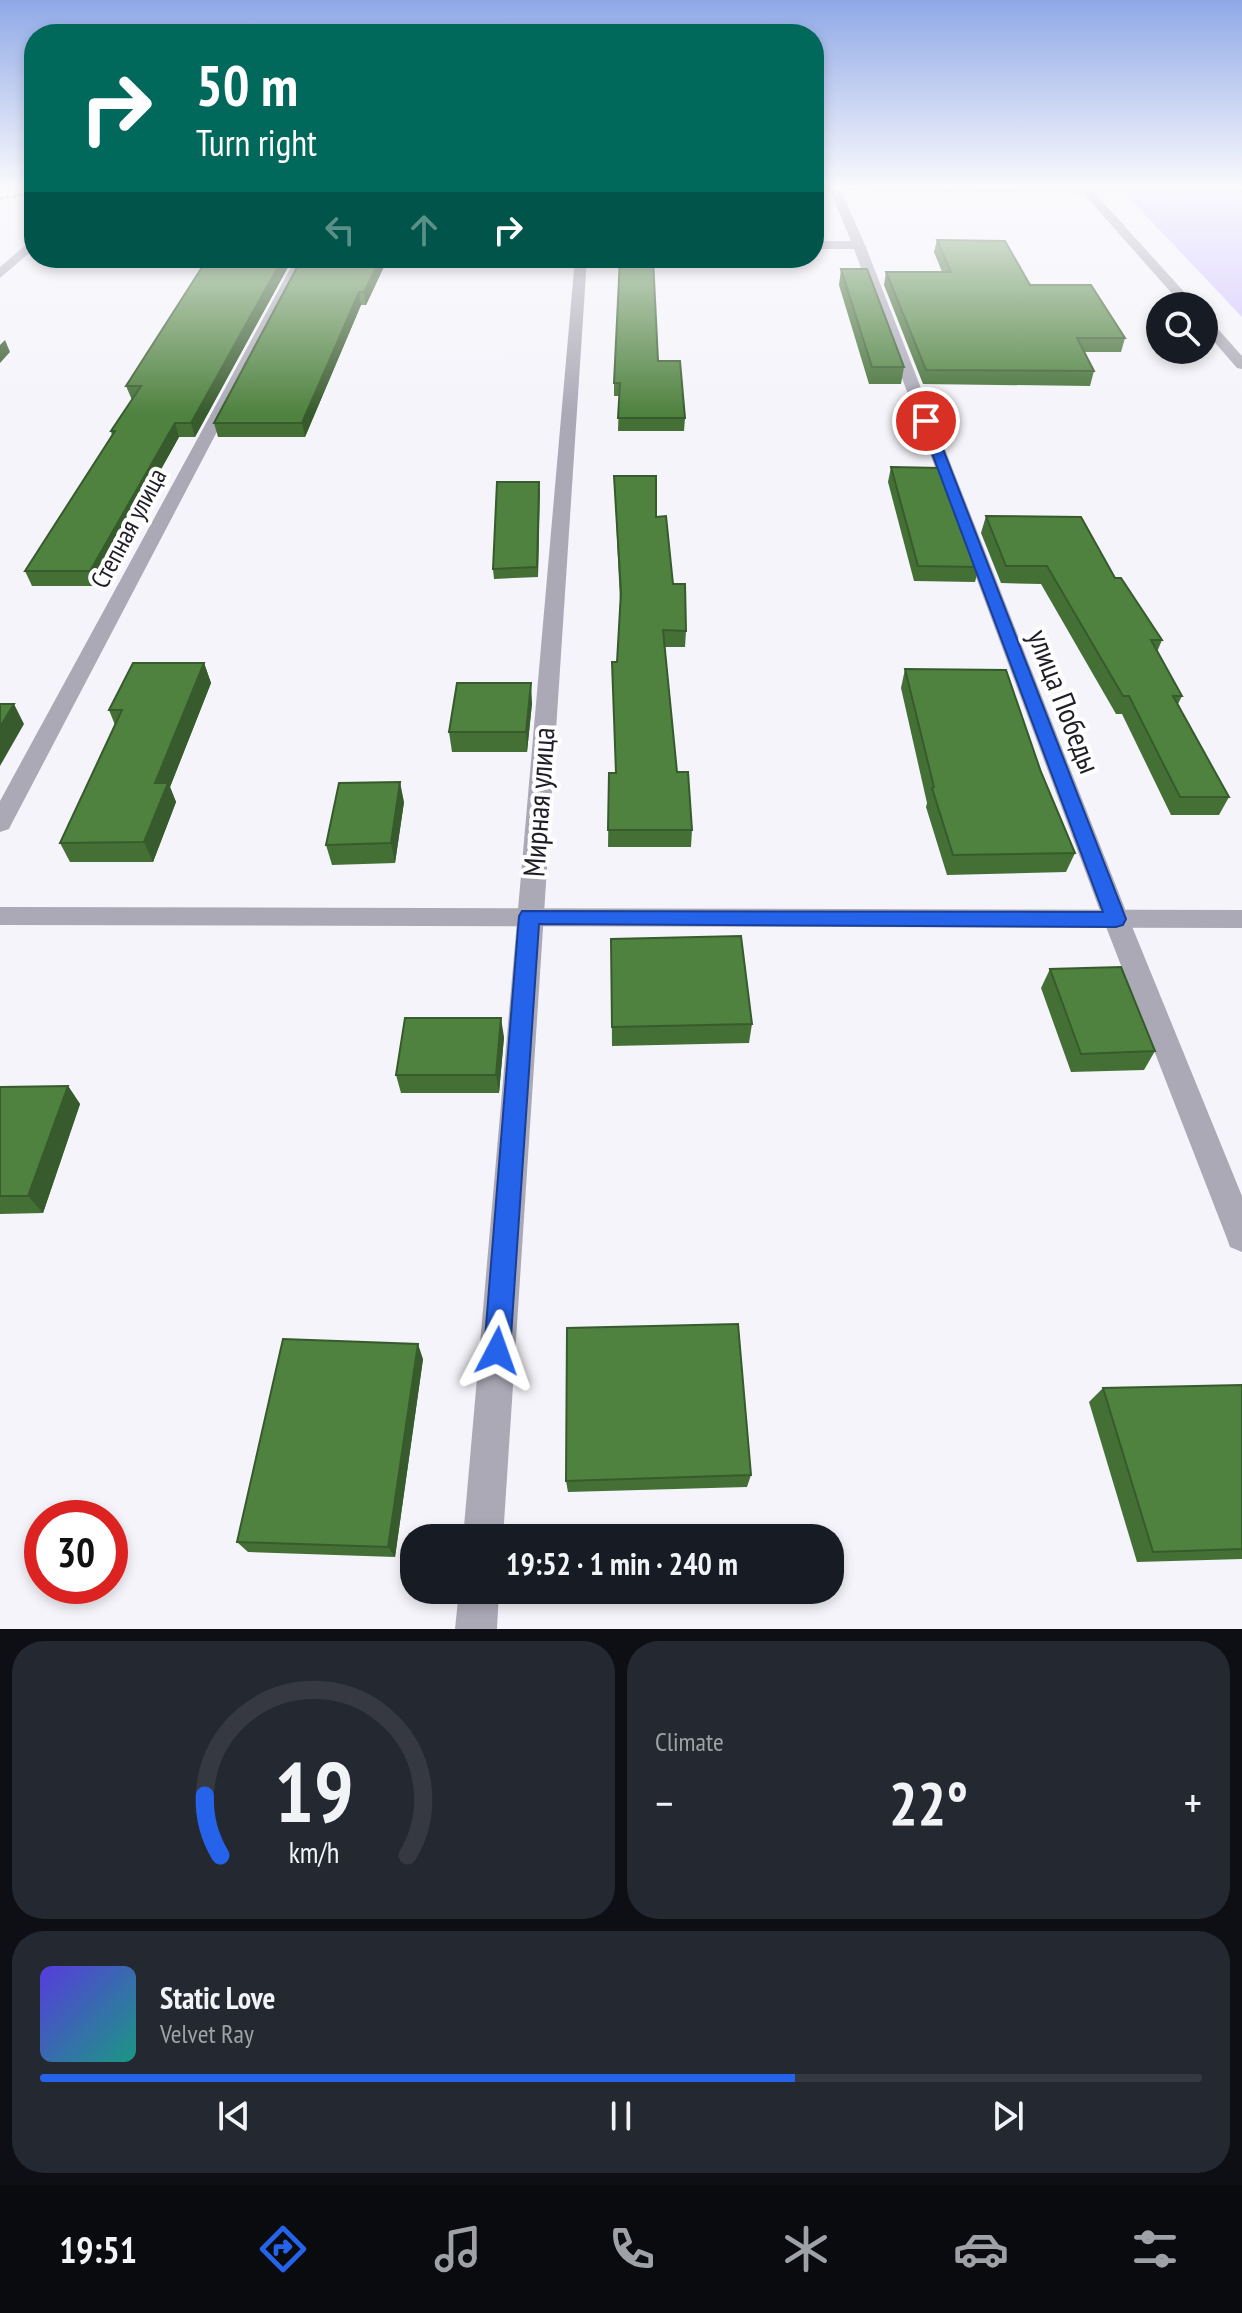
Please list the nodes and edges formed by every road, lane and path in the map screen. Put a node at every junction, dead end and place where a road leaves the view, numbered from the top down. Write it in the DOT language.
graph roads {
  1 [pos="865,262"];
  2 [pos="1151,262"];
  3 [pos="297,268"];
  4 [pos="580,268"];
  5 [pos="1177,292"];
  6 [pos="1218,338"];
  7 [pos="1242,365"];
  8 [pos="0,823"];
  9 [pos="0,916"];
  10 [pos="529,916"];
  11 [pos="1116,919"];
  12 [pos="1242,919"];
  13 [pos="1242,1236"];
  14 [pos="484,1524"];
  15 [pos="478,1604"];
  16 [pos="476,1629"];
  1 -- 11 [label="street, улица Победы"];
  2 -- 5 [label="street"];
  3 -- 8 [label="street, Степная улица"];
  4 -- 10 [label="street, Мирная улица"];
  6 -- 7 [label="street"];
  9 -- 10 [label="lane"];
  10 -- 11 [label="lane"];
  10 -- 14 [label="street, Мирная улица"];
  11 -- 12 [label="lane"];
  11 -- 13 [label="street, улица Победы"];
  15 -- 16 [label="street"];
}
